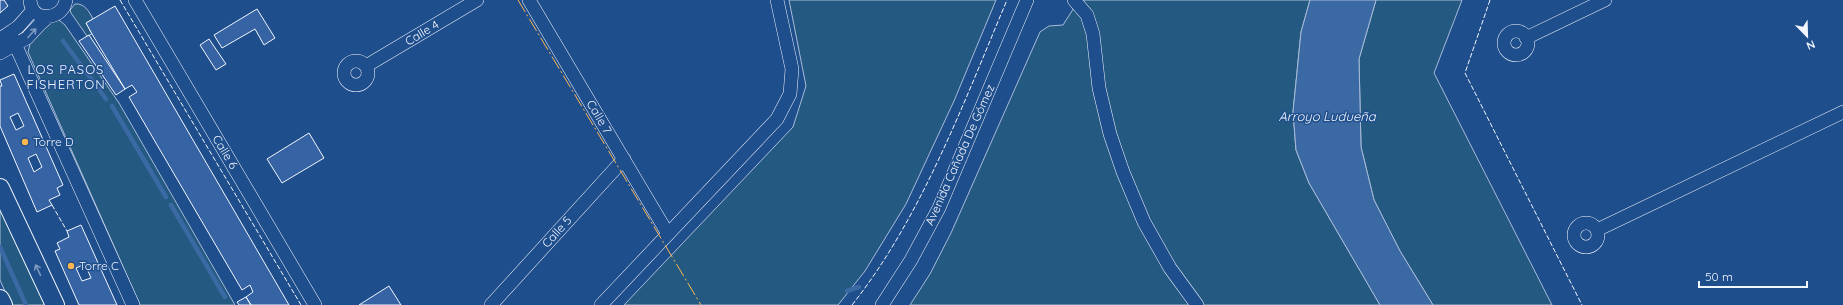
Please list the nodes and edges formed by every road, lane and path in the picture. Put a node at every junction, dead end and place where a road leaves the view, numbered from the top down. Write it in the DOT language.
graph roads {
  1 [pos="66,0"];
  2 [pos="135,0"];
  3 [pos="477,0"];
  4 [pos="529,0"];
  5 [pos="777,0"];
  6 [pos="1027,0"];
  7 [pos="1074,0"];
  8 [pos="1605,0"];
  9 [pos="30,3"];
  10 [pos="48,17"];
  11 [pos="5,36"];
  12 [pos="1526,38"];
  13 [pos="15,46"];
  14 [pos="0,53"];
  15 [pos="366,66"];
  16 [pos="1843,112"];
  17 [pos="624,159"];
  18 [pos="0,188"];
  19 [pos="1597,230"];
  20 [pos="668,234"];
  21 [pos="0,299"];
  22 [pos="3,305"];
  23 [pos="55,305"];
  24 [pos="133,305"];
  25 [pos="315,305"];
  26 [pos="491,305"];
  27 [pos="601,305"];
  28 [pos="882,305"];
  29 [pos="1197,305"];
  1 -- 10 [label="street"];
  2 -- 25 [label="street, Calle 6"];
  3 -- 15 [label="street, Calle 4"];
  4 -- 17 [label="street, Calle 7"];
  5 -- 20 [label="street"];
  6 -- 28 [label="street, Avenida Cañada De Gómez"];
  7 -- 29 [label="street"];
  8 -- 12 [label="street"];
  9 -- 10 [label="street"];
  9 -- 11 [label="street"];
  13 -- 10 [label="street, one-way"];
  11 -- 13 [label="street"];
  13 -- 14 [label="street"];
  13 -- 24 [label="street"];
  16 -- 19 [label="street"];
  17 -- 20 [label="street, Calle 7"];
  17 -- 26 [label="street, Calle 5"];
  23 -- 18 [label="main road, one-way"];
  20 -- 27 [label="street"];
  21 -- 22 [label="main road"];
}
